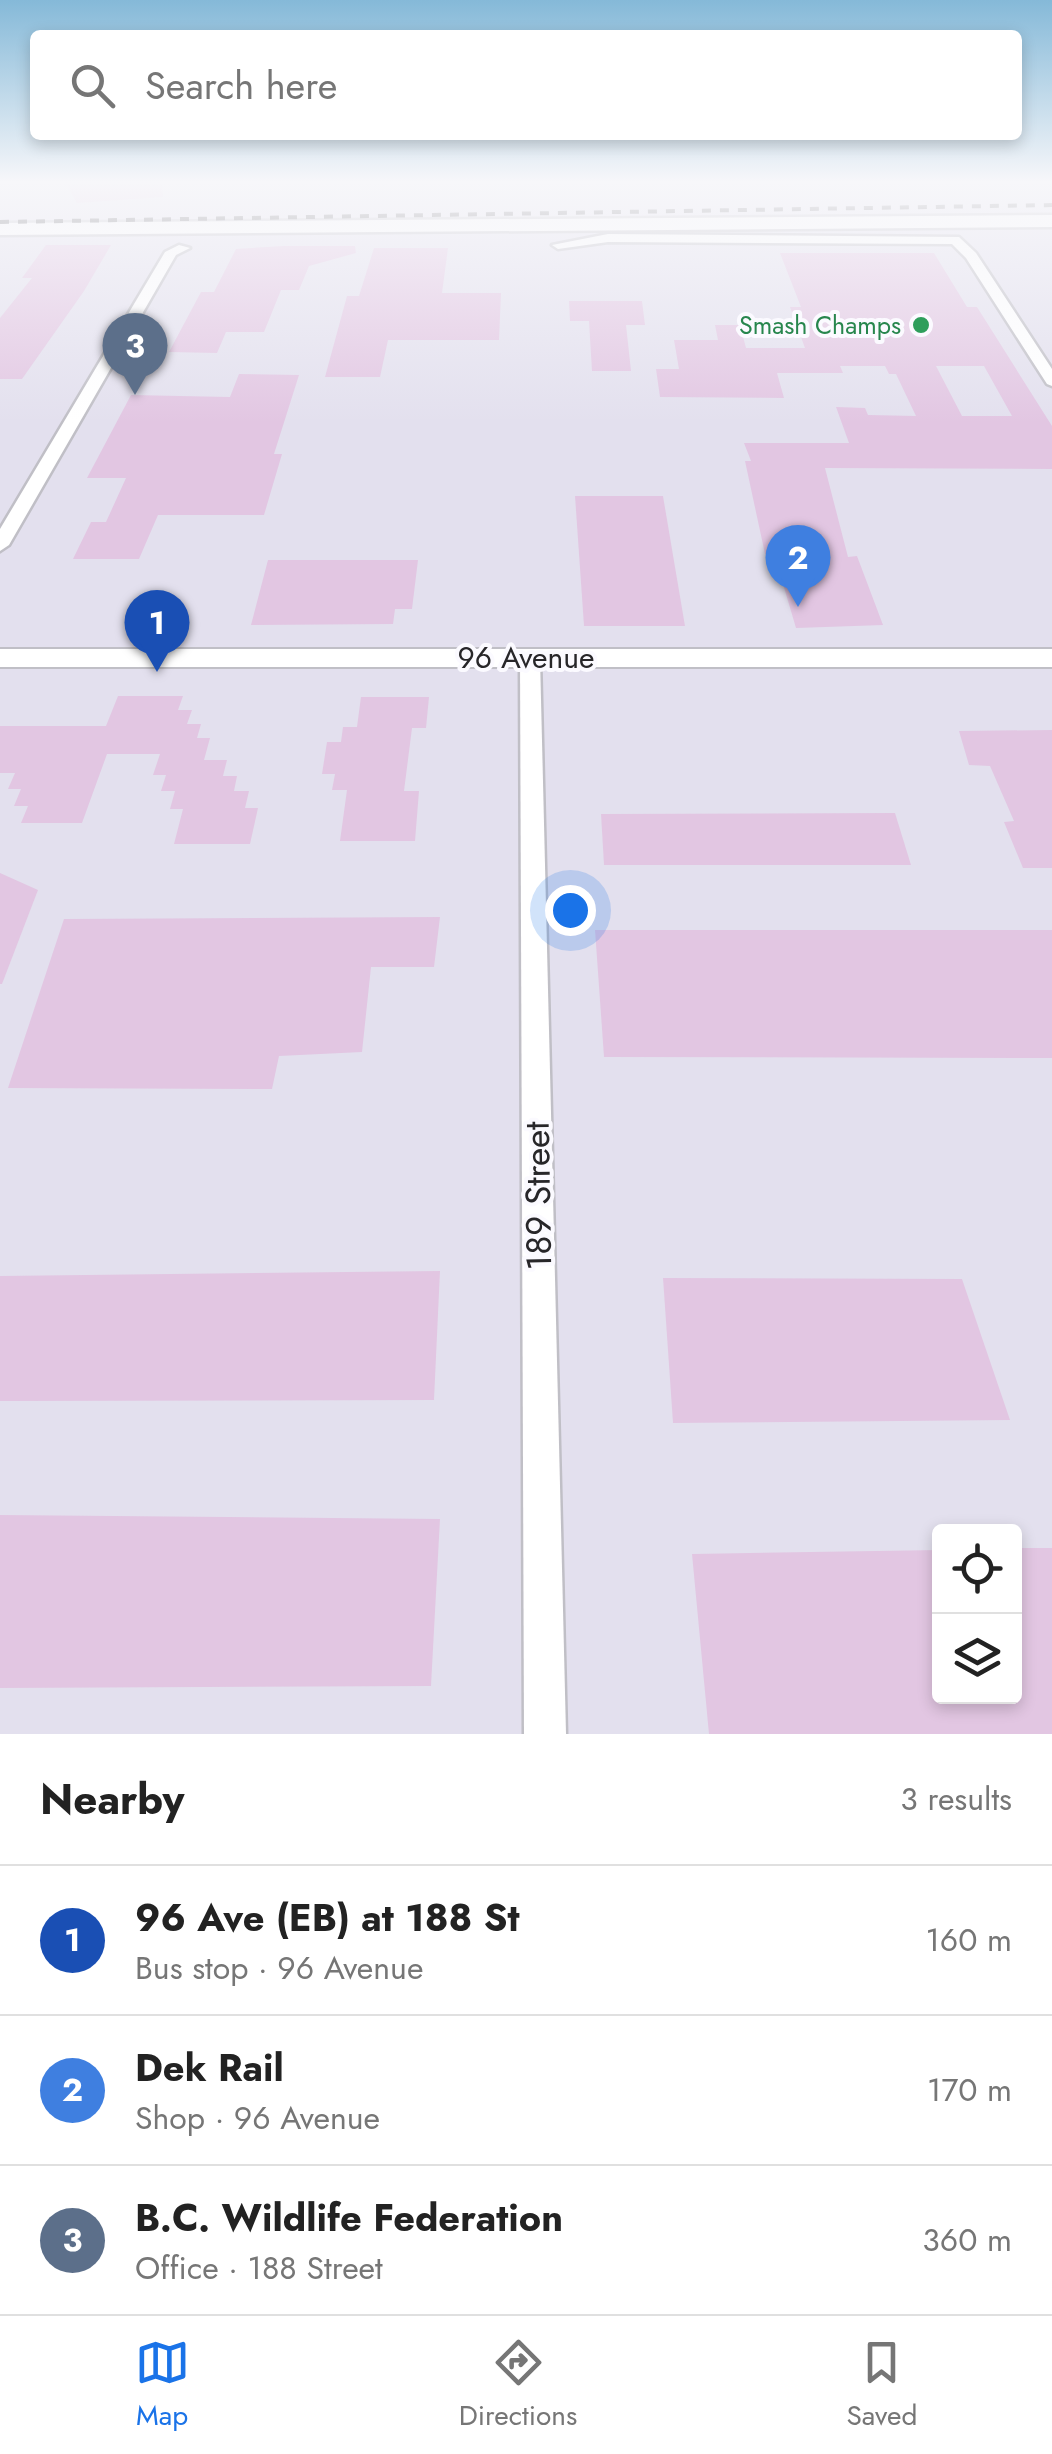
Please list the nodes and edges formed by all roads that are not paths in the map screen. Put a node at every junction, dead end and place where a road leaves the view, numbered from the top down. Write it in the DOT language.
graph roads {
  1 [pos="165,261"];
  2 [pos="974,261"];
  3 [pos="1052,381"];
  4 [pos="0,546"];
  5 [pos="0,658"];
  6 [pos="530,658"];
  7 [pos="1052,658"];
  8 [pos="545,1734"];
  1 -- 4 [label="street"];
  2 -- 3 [label="street"];
  5 -- 6 [label="main road, 96 Avenue"];
  6 -- 7 [label="main road, 96 Avenue"];
  6 -- 8 [label="street, 189 Street"];
}
